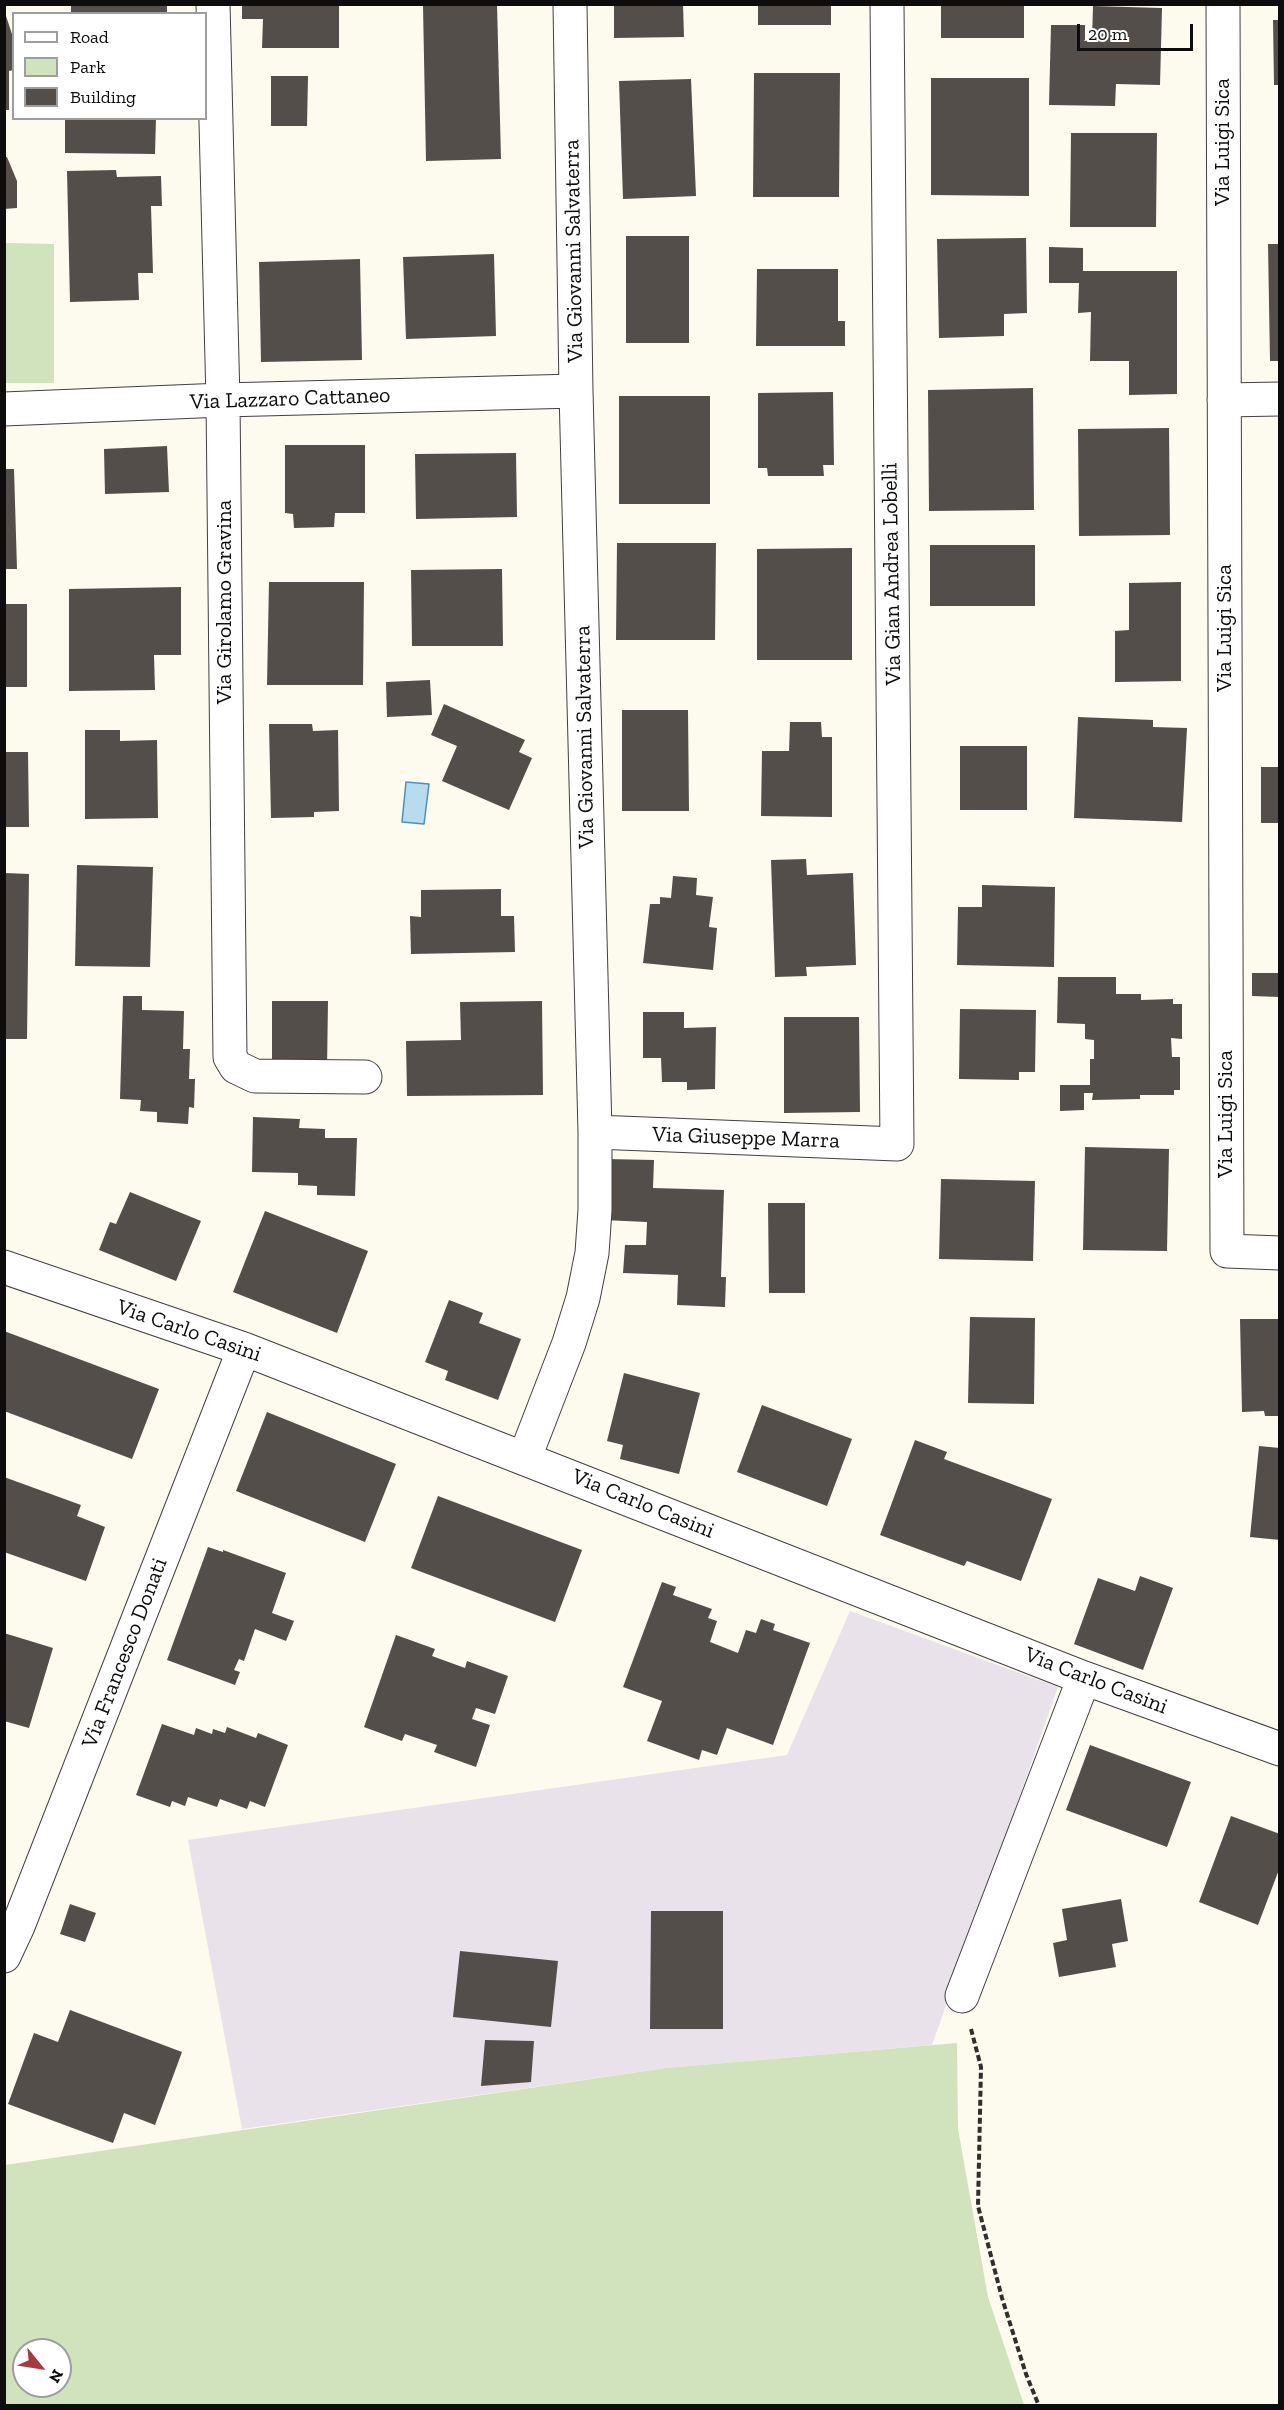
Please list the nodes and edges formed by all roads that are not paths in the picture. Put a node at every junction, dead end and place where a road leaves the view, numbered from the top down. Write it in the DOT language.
graph roads {
  1 [pos="213,4"];
  2 [pos="570,4"];
  3 [pos="887,4"];
  4 [pos="1223,4"];
  5 [pos="576,391"];
  6 [pos="1224,399"];
  7 [pos="1280,399"];
  8 [pos="223,400"];
  9 [pos="4,409"];
  10 [pos="365,1077"];
  11 [pos="595,1132"];
  12 [pos="897,1144"];
  13 [pos="1280,1253"];
  14 [pos="4,1268"];
  15 [pos="244,1349"];
  16 [pos="525,1458"];
  17 [pos="1084,1678"];
  18 [pos="1280,1749"];
  19 [pos="4,1956"];
  20 [pos="962,1996"];
  1 -- 8 [label="street, Via Girolamo Gravina"];
  2 -- 5 [label="street, Via Giovanni Salvaterra"];
  3 -- 12 [label="street, Via Gian Andrea Lobelli"];
  4 -- 6 [label="street, Via Luigi Sica"];
  5 -- 8 [label="street, Via Lazzaro Cattaneo"];
  5 -- 11 [label="street, Via Giovanni Salvaterra"];
  6 -- 7 [label="street"];
  6 -- 13 [label="street, Via Luigi Sica"];
  8 -- 9 [label="street, Via Lazzaro Cattaneo"];
  8 -- 10 [label="street, Via Girolamo Gravina"];
  11 -- 12 [label="street, Via Giuseppe Marra"];
  11 -- 16 [label="street, Via Giovanni Salvaterra"];
  14 -- 15 [label="street, Via Carlo Casini"];
  15 -- 16 [label="street, Via Carlo Casini"];
  15 -- 19 [label="street, Via Francesco Donati"];
  16 -- 17 [label="street, Via Carlo Casini"];
  17 -- 18 [label="street, Via Carlo Casini"];
  17 -- 20 [label="street"];
}
